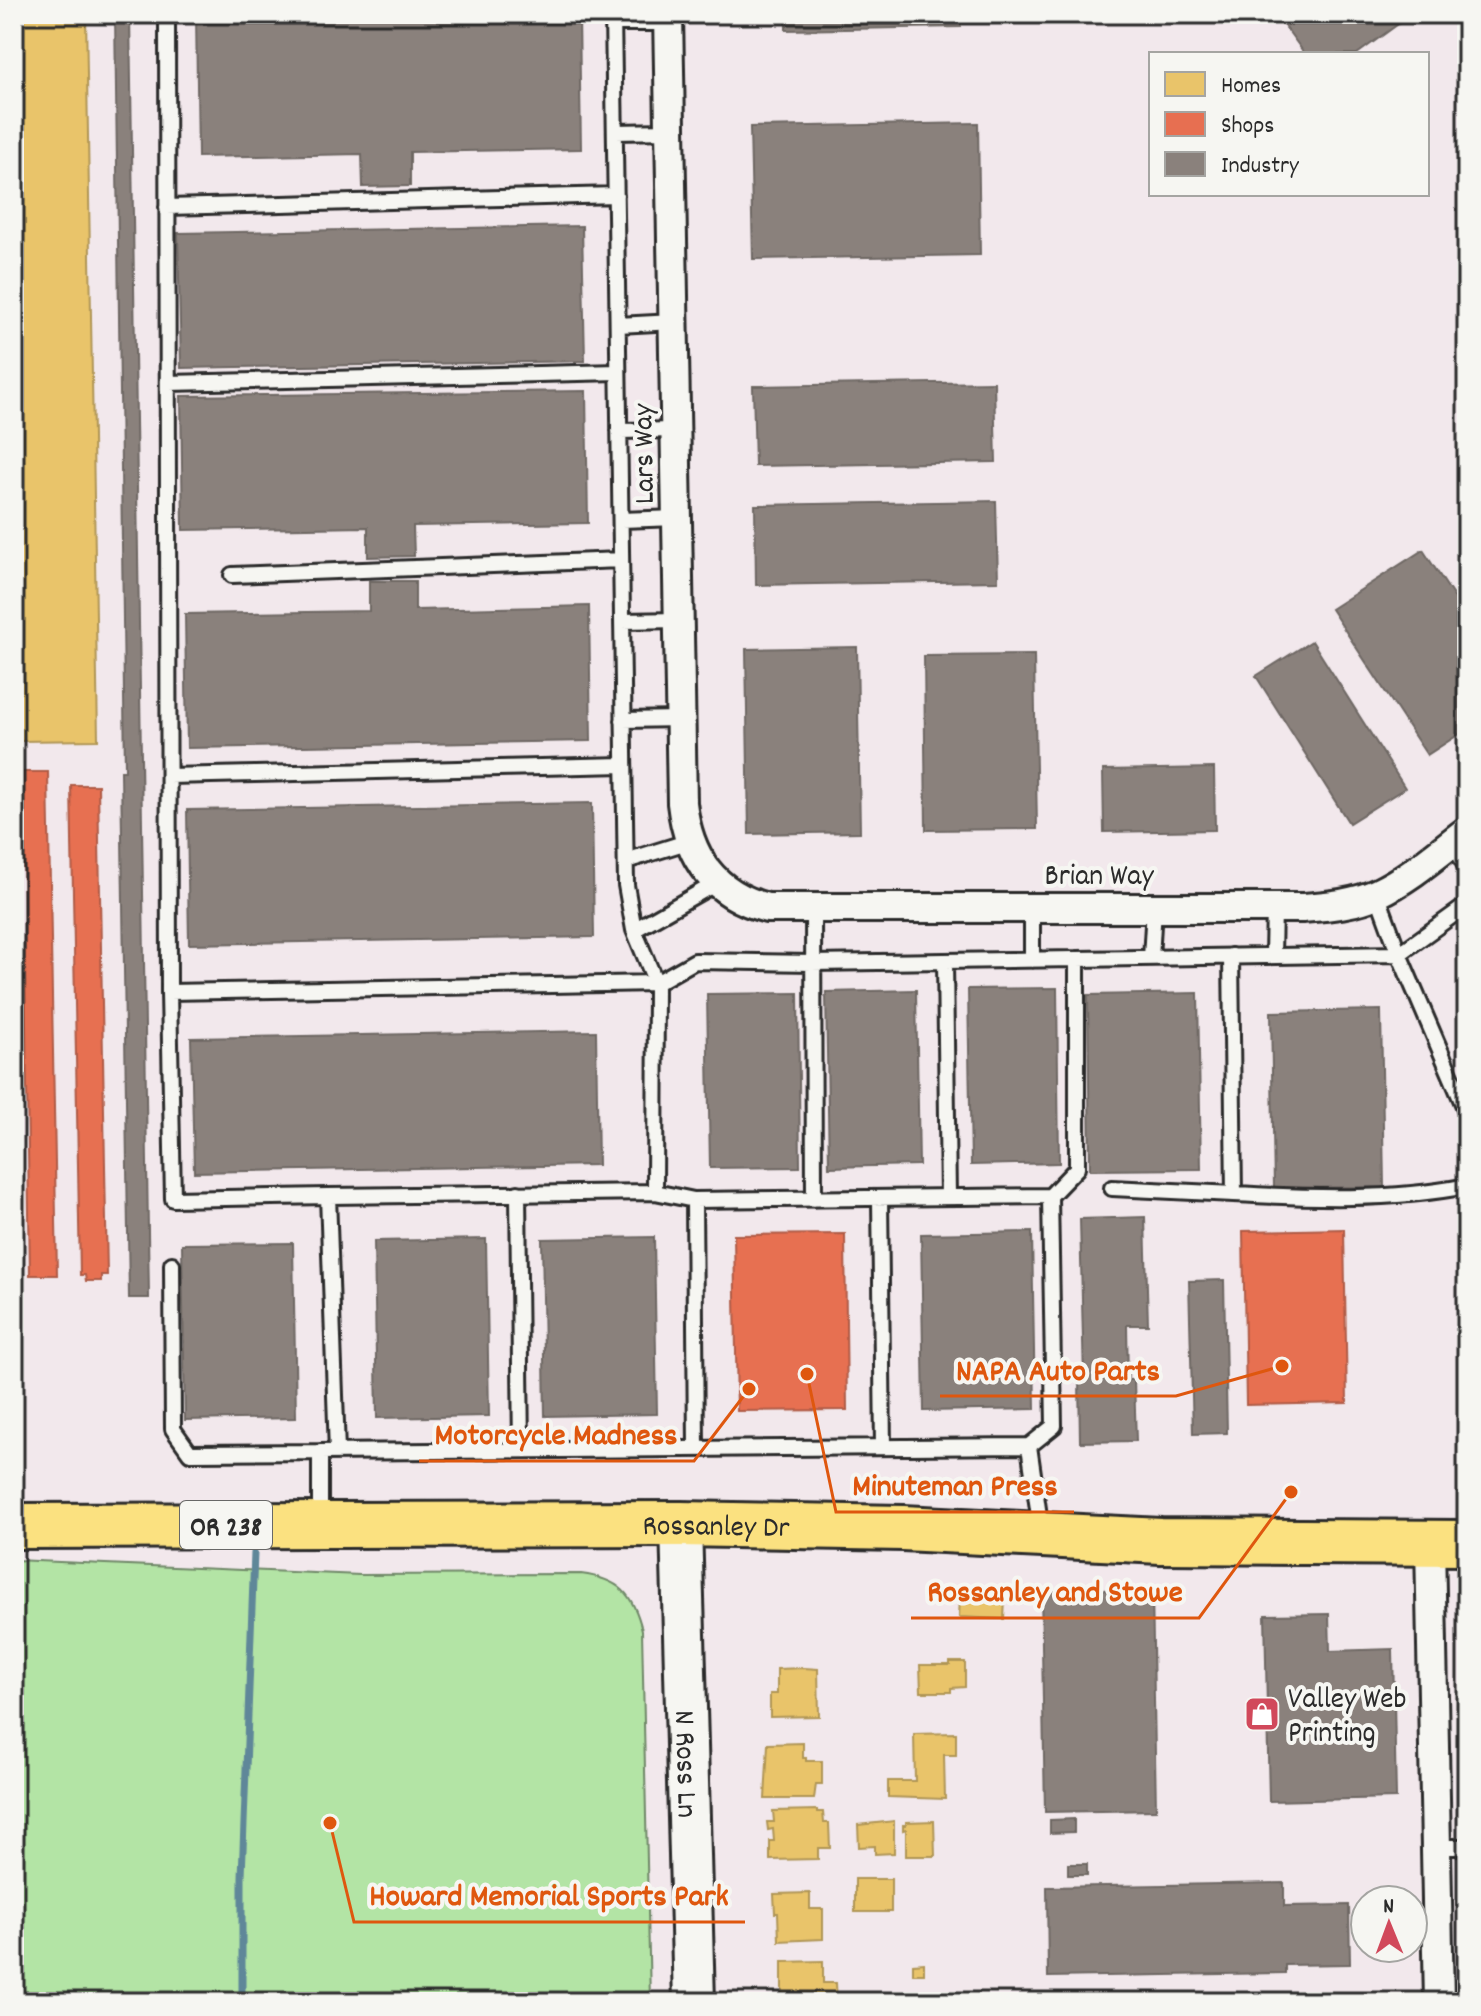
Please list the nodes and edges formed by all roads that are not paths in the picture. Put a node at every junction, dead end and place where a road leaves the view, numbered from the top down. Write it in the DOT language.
graph roads {
  1 [pos="167,14"];
  2 [pos="668,18"];
  3 [pos="614,19"];
  4 [pos="670,131"];
  5 [pos="615,132"];
  6 [pos="616,195"];
  7 [pos="167,207"];
  8 [pos="674,322"];
  9 [pos="618,325"];
  10 [pos="618,372"];
  11 [pos="168,383"];
  12 [pos="676,430"];
  13 [pos="619,431"];
  14 [pos="677,518"];
  15 [pos="621,520"];
  16 [pos="621,560"];
  17 [pos="232,575"];
  18 [pos="679,620"];
  19 [pos="622,621"];
  20 [pos="681,719"];
  21 [pos="623,720"];
  22 [pos="624,765"];
  23 [pos="169,776"];
  24 [pos="1460,836"];
  25 [pos="690,841"];
  26 [pos="626,861"];
  27 [pos="1467,869"];
  28 [pos="718,882"];
  29 [pos="1377,894"];
  30 [pos="1467,905"];
  31 [pos="1032,908"];
  32 [pos="1154,908"];
  33 [pos="1274,908"];
  34 [pos="813,909"];
  35 [pos="634,930"];
  36 [pos="1399,954"];
  37 [pos="1273,955"];
  38 [pos="1231,956"];
  39 [pos="1151,958"];
  40 [pos="1077,959"];
  41 [pos="1032,960"];
  42 [pos="945,961"];
  43 [pos="812,963"];
  44 [pos="656,983"];
  45 [pos="169,992"];
  46 [pos="1467,1113"];
  47 [pos="1467,1186"];
  48 [pos="1112,1188"];
  49 [pos="655,1192"];
  50 [pos="518,1193"];
  51 [pos="1234,1194"];
  52 [pos="328,1196"];
  53 [pos="1050,1196"];
  54 [pos="948,1197"];
  55 [pos="814,1199"];
  56 [pos="880,1199"];
  57 [pos="694,1200"];
  58 [pos="172,1264"];
  59 [pos="1029,1446"];
  60 [pos="883,1447"];
  61 [pos="696,1448"];
  62 [pos="521,1449"];
  63 [pos="320,1452"];
  64 [pos="337,1452"];
  65 [pos="681,1524"];
  66 [pos="320,1525"];
  67 [pos="14,1526"];
  68 [pos="1042,1535"];
  69 [pos="1448,1543"];
  70 [pos="1436,1847"];
  71 [pos="1467,1847"];
  72 [pos="694,2002"];
  73 [pos="1439,2002"];
  1 -- 7 [label="lane"];
  2 -- 3 [label="lane"];
  2 -- 4 [label="street, Lars Way"];
  3 -- 5 [label="lane"];
  4 -- 5 [label="lane"];
  4 -- 8 [label="street, Lars Way"];
  5 -- 6 [label="lane"];
  6 -- 7 [label="lane"];
  6 -- 9 [label="lane"];
  7 -- 11 [label="lane"];
  8 -- 9 [label="lane"];
  8 -- 12 [label="street, Lars Way"];
  9 -- 10 [label="lane"];
  10 -- 11 [label="lane"];
  10 -- 13 [label="lane"];
  11 -- 23 [label="lane"];
  12 -- 13 [label="lane"];
  12 -- 14 [label="street, Lars Way"];
  13 -- 15 [label="lane"];
  14 -- 15 [label="lane"];
  14 -- 18 [label="street, Lars Way"];
  15 -- 16 [label="lane"];
  16 -- 17 [label="lane"];
  16 -- 19 [label="lane"];
  18 -- 19 [label="lane"];
  18 -- 20 [label="street, Lars Way"];
  19 -- 21 [label="lane"];
  20 -- 21 [label="lane"];
  20 -- 25 [label="street, Lars Way"];
  21 -- 22 [label="lane"];
  22 -- 23 [label="lane"];
  22 -- 26 [label="lane"];
  23 -- 45 [label="lane"];
  24 -- 27 [label="lane"];
  24 -- 29 [label="street, Brian Way"];
  25 -- 26 [label="lane"];
  25 -- 28 [label="street, Lars Way"];
  26 -- 35 [label="lane"];
  28 -- 34 [label="street, Brian Way"];
  28 -- 35 [label="lane"];
  29 -- 33 [label="street, Brian Way"];
  29 -- 36 [label="lane"];
  30 -- 36 [label="lane"];
  31 -- 32 [label="street, Brian Way"];
  31 -- 34 [label="street, Brian Way"];
  31 -- 41 [label="lane"];
  32 -- 33 [label="street, Brian Way"];
  32 -- 39 [label="lane"];
  33 -- 37 [label="lane"];
  34 -- 43 [label="lane"];
  35 -- 44 [label="lane"];
  36 -- 37 [label="lane"];
  36 -- 46 [label="lane"];
  37 -- 38 [label="lane"];
  38 -- 39 [label="lane"];
  38 -- 51 [label="lane"];
  39 -- 40 [label="lane"];
  40 -- 41 [label="lane"];
  40 -- 53 [label="lane"];
  41 -- 42 [label="lane"];
  42 -- 43 [label="lane"];
  42 -- 54 [label="lane"];
  43 -- 44 [label="lane"];
  43 -- 55 [label="lane"];
  44 -- 45 [label="lane"];
  44 -- 49 [label="lane"];
  45 -- 52 [label="lane"];
  47 -- 51 [label="lane"];
  48 -- 51 [label="lane"];
  49 -- 50 [label="lane"];
  49 -- 57 [label="lane"];
  50 -- 52 [label="lane"];
  50 -- 62 [label="lane"];
  52 -- 64 [label="lane"];
  53 -- 54 [label="lane"];
  53 -- 59 [label="lane"];
  54 -- 56 [label="lane"];
  55 -- 56 [label="lane"];
  55 -- 57 [label="lane"];
  56 -- 60 [label="lane"];
  57 -- 61 [label="lane"];
  58 -- 63 [label="lane"];
  59 -- 60 [label="lane"];
  59 -- 68 [label="lane"];
  60 -- 61 [label="lane"];
  61 -- 62 [label="lane"];
  62 -- 64 [label="lane"];
  63 -- 64 [label="lane"];
  63 -- 66 [label="lane"];
  65 -- 66 [label="main road, Rossanley Dr / OR 238"];
  65 -- 68 [label="main road, Rossanley Dr / OR 238"];
  65 -- 72 [label="main road, N Ross Ln"];
  66 -- 67 [label="main road, Rossanley Dr / OR 238"];
  68 -- 69 [label="main road, Rossanley Dr / OR 238"];
  69 -- 70 [label="street"];
  70 -- 71 [label="lane"];
  70 -- 73 [label="street"];
}
